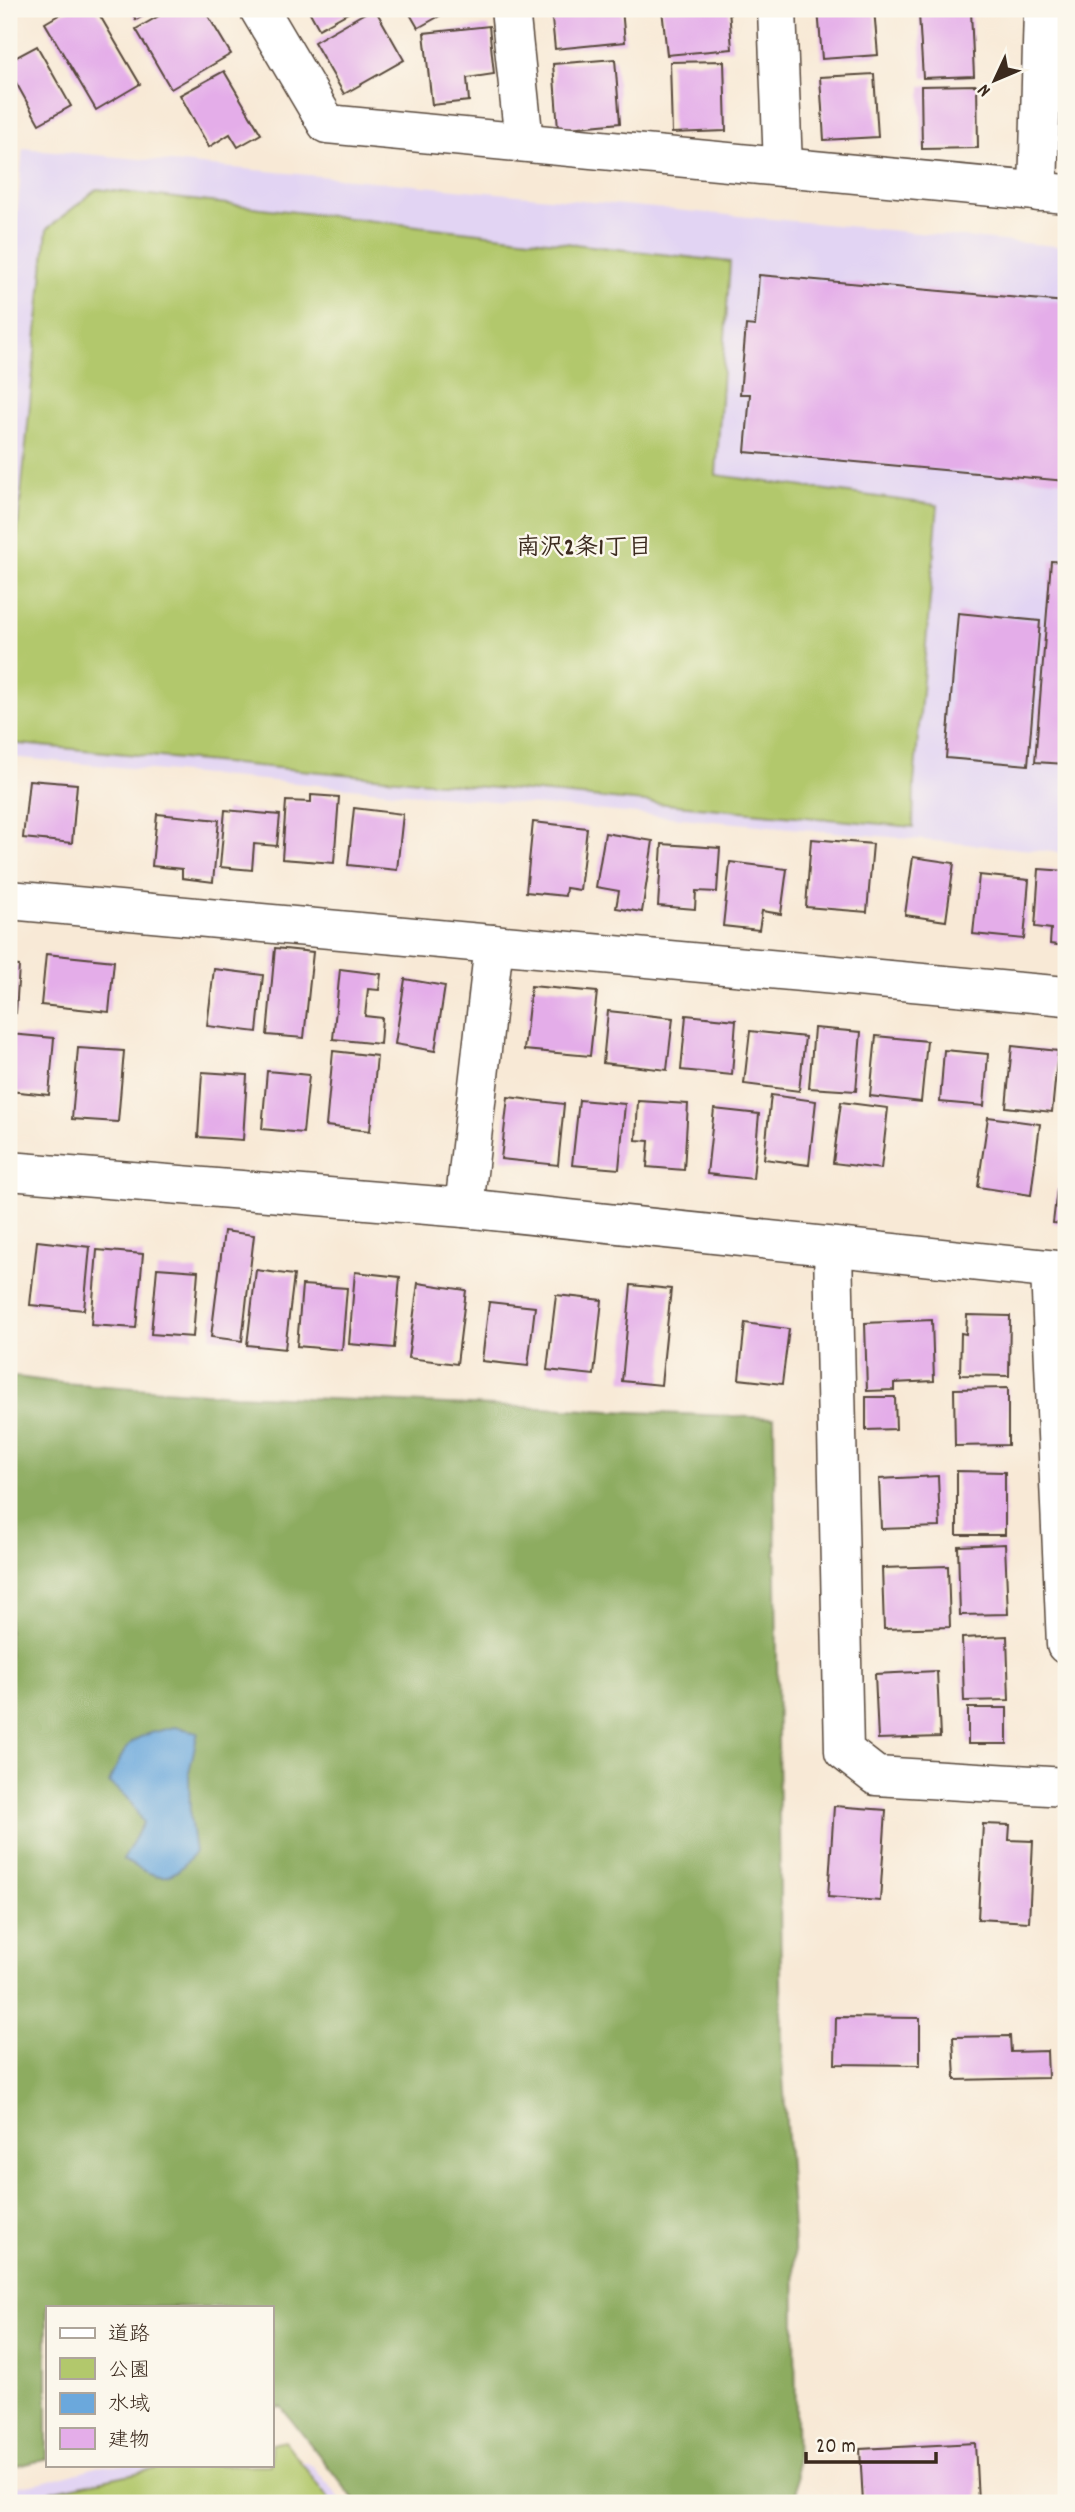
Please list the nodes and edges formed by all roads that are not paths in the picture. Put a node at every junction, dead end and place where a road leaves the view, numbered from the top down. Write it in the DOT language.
graph roads {
  1 [pos="259,9"];
  2 [pos="510,9"];
  3 [pos="777,9"];
  4 [pos="1043,9"];
  5 [pos="524,142"];
  6 [pos="783,167"];
  7 [pos="1052,193"];
  8 [pos="9,900"];
  9 [pos="494,944"];
  10 [pos="1066,996"];
  11 [pos="9,1171"];
  12 [pos="464,1208"];
  13 [pos="833,1248"];
  14 [pos="1058,1270"];
  15 [pos="1066,1645"];
  16 [pos="1066,1787"];
  1 -- 5 [label="street"];
  2 -- 5 [label="street"];
  3 -- 6 [label="street"];
  4 -- 7 [label="street"];
  5 -- 6 [label="street"];
  6 -- 7 [label="street"];
  8 -- 9 [label="street"];
  9 -- 10 [label="street"];
  9 -- 12 [label="street"];
  11 -- 12 [label="street"];
  12 -- 13 [label="street"];
  13 -- 14 [label="street"];
  13 -- 16 [label="street"];
  14 -- 15 [label="street"];
}
